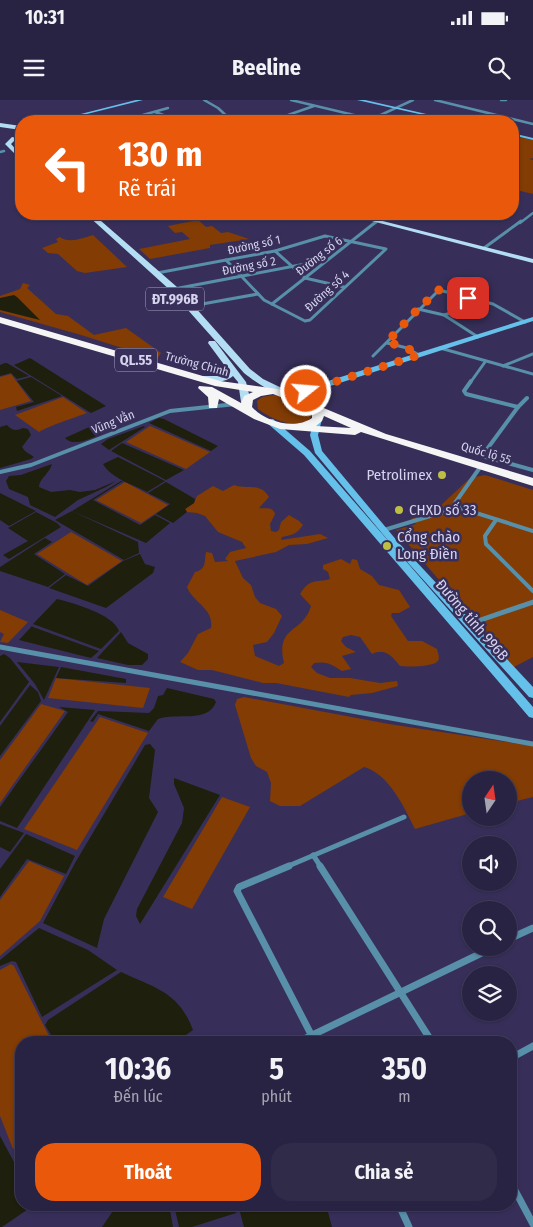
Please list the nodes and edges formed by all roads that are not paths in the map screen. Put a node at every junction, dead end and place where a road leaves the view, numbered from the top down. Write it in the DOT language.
graph roads {
  1 [pos="141,100"];
  2 [pos="204,100"];
  3 [pos="291,100"];
  4 [pos="359,100"];
  5 [pos="413,100"];
  6 [pos="435,100"];
  7 [pos="501,100"];
  8 [pos="506,100"];
  9 [pos="315,106"];
  10 [pos="168,108"];
  11 [pos="397,108"];
  12 [pos="154,112"];
  13 [pos="350,114"];
  14 [pos="80,115"];
  15 [pos="143,115"];
  16 [pos="163,115"];
  17 [pos="226,115"];
  18 [pos="288,115"];
  19 [pos="347,115"];
  20 [pos="354,115"];
  21 [pos="381,115"];
  22 [pos="428,115"];
  23 [pos="496,115"];
  24 [pos="519,121"];
  25 [pos="532,124"];
  26 [pos="2,125"];
  27 [pos="15,127"];
  28 [pos="519,135"];
  29 [pos="15,137"];
  30 [pos="533,138"];
  31 [pos="0,139"];
  32 [pos="15,139"];
  33 [pos="2,151"];
  34 [pos="13,151"];
  35 [pos="15,161"];
  36 [pos="533,213"];
  37 [pos="90,220"];
  38 [pos="373,220"];
  39 [pos="377,221"];
  40 [pos="94,222"];
  41 [pos="352,241"];
  42 [pos="484,248"];
  43 [pos="275,252"];
  44 [pos="226,260"];
  45 [pos="326,260"];
  46 [pos="533,261"];
  47 [pos="291,266"];
  48 [pos="157,273"];
  49 [pos="242,276"];
  50 [pos="305,278"];
  51 [pos="344,287"];
  52 [pos="174,289"];
  53 [pos="258,294"];
  54 [pos="483,301"];
  55 [pos="272,304"];
  56 [pos="191,306"];
  57 [pos="418,309"];
  58 [pos="444,315"];
  59 [pos="0,320"];
  60 [pos="533,320"];
  61 [pos="525,322"];
  62 [pos="0,328"];
  63 [pos="478,337"];
  64 [pos="387,342"];
  65 [pos="440,348"];
  66 [pos="533,354"];
  67 [pos="419,355"];
  68 [pos="373,356"];
  69 [pos="485,362"];
  70 [pos="503,366"];
  71 [pos="233,369"];
  72 [pos="533,374"];
  73 [pos="202,383"];
  74 [pos="321,386"];
  75 [pos="243,388"];
  76 [pos="274,391"];
  77 [pos="288,395"];
  78 [pos="527,398"];
  79 [pos="308,404"];
  80 [pos="213,406"];
  81 [pos="244,406"];
  82 [pos="518,407"];
  83 [pos="267,419"];
  84 [pos="316,424"];
  85 [pos="374,435"];
  86 [pos="481,466"];
  87 [pos="0,472"];
  88 [pos="533,472"];
  89 [pos="454,506"];
  90 [pos="496,520"];
  91 [pos="384,530"];
  92 [pos="533,531"];
  93 [pos="391,544"];
  94 [pos="533,591"];
  95 [pos="533,602"];
  96 [pos="469,624"];
  97 [pos="0,647"];
  98 [pos="533,694"];
  99 [pos="533,714"];
  100 [pos="533,744"];
  101 [pos="404,817"];
  102 [pos="314,855"];
  103 [pos="533,928"];
  104 [pos="517,935"];
  105 [pos="475,956"];
  106 [pos="400,992"];
  107 [pos="311,1036"];
  108 [pos="319,1036"];
  109 [pos="428,1036"];
  110 [pos="533,1046"];
  111 [pos="517,1055"];
  112 [pos="517,1194"];
  113 [pos="402,1211"];
  114 [pos="533,1224"];
  115 [pos="409,1227"];
  1 -- 14 [label="main road"];
  2 -- 17 [label="street"];
  3 -- 9 [label="street"];
  4 -- 11 [label="main road"];
  5 -- 11 [label="street"];
  6 -- 23 [label="street"];
  7 -- 8 [label="street"];
  9 -- 13 [label="street"];
  9 -- 18 [label="street"];
  10 -- 12 [label="street"];
  11 -- 21 [label="street"];
  11 -- 22 [label="main road"];
  12 -- 15 [label="street"];
  12 -- 16 [label="street"];
  13 -- 19 [label="street"];
  13 -- 20 [label="street"];
  24 -- 25 [label="street"];
  26 -- 27 [label="main road"];
  28 -- 30 [label="main road"];
  29 -- 31 [label="main road"];
  32 -- 34 [label="main road"];
  33 -- 34 [label="main road"];
  33 -- 35 [label="main road"];
  36 -- 42 [label="street"];
  37 -- 40 [label="main road, ĐT.996B"];
  38 -- 39 [label="main road"];
  39 -- 41 [label="street, Đường số 6"];
  39 -- 42 [label="main road"];
  40 -- 48 [label="main road, ĐT.996B"];
  40 -- 71 [label="main road, ĐT.996B"];
  41 -- 43 [label="street, Đường số 1"];
  41 -- 45 [label="street, Đường số 6"];
  41 -- 51 [label="street, Đường số 4"];
  42 -- 46 [label="main road"];
  43 -- 44 [label="street, Đường số 1"];
  43 -- 47 [label="street"];
  44 -- 48 [label="street, Đường số 1"];
  44 -- 49 [label="street, Đường số 4"];
  45 -- 47 [label="street, Đường số 2"];
  45 -- 50 [label="street, Đường số 6"];
  47 -- 49 [label="street, Đường số 2"];
  47 -- 50 [label="street"];
  48 -- 52 [label="main road, ĐT.996B"];
  49 -- 52 [label="street, Đường số 2"];
  49 -- 53 [label="street, Đường số 4"];
  50 -- 51 [label="street"];
  50 -- 55 [label="street, Đường số 6"];
  51 -- 55 [label="street, Đường số 4"];
  52 -- 56 [label="main road, ĐT.996B"];
  53 -- 55 [label="street, Đường số 4"];
  53 -- 56 [label="street"];
  54 -- 57 [label="street"];
  54 -- 58 [label="street"];
  54 -- 61 [label="street"];
  56 -- 77 [label="main road, ĐT.996B"];
  57 -- 58 [label="street"];
  57 -- 64 [label="street"];
  58 -- 63 [label="street"];
  59 -- 73 [label="highway, Trường Chinh / QL.55"];
  60 -- 61 [label="main road"];
  61 -- 63 [label="main road"];
  62 -- 73 [label="highway, Trường Chinh / QL.55"];
  63 -- 65 [label="main road"];
  64 -- 67 [label="street"];
  64 -- 68 [label="street"];
  65 -- 67 [label="main road"];
  65 -- 69 [label="street"];
  66 -- 70 [label="street"];
  67 -- 74 [label="main road"];
  69 -- 70 [label="street"];
  69 -- 82 [label="street"];
  70 -- 72 [label="street"];
  71 -- 73 [label="main road"];
  71 -- 75 [label="main road, ĐT.996B"];
  73 -- 75 [label="highway, Trường Chinh / QL.55"];
  73 -- 80 [label="highway"];
  73 -- 81 [label="highway, Trường Chinh / QL.55"];
  74 -- 77 [label="main road"];
  74 -- 79 [label="main road"];
  75 -- 76 [label="highway, Trường Chinh / QL.55"];
  75 -- 81 [label="main road, ĐT.996B"];
  76 -- 77 [label="highway, Trường Chinh"];
  76 -- 81 [label="highway"];
  77 -- 79 [label="highway, Quốc lộ 55"];
  78 -- 82 [label="street"];
  79 -- 84 [label="highway"];
  79 -- 85 [label="highway, Quốc lộ 55"];
  80 -- 81 [label="street, Vũng Vằn"];
  80 -- 87 [label="street, Vũng Vằn"];
  81 -- 83 [label="highway, Trường Chinh"];
  82 -- 88 [label="street"];
  83 -- 84 [label="highway, Quốc lộ 55"];
  83 -- 93 [label="main road, Đường tỉnh 996B"];
  84 -- 85 [label="highway, Quốc lộ 55"];
  84 -- 91 [label="main road, Đường tỉnh 996B"];
  85 -- 86 [label="highway, Quốc lộ 55"];
  86 -- 88 [label="highway, Quốc lộ 55"];
  86 -- 89 [label="street"];
  89 -- 90 [label="street"];
  89 -- 91 [label="street"];
  90 -- 92 [label="street"];
  90 -- 94 [label="street"];
  91 -- 93 [label="main road, Đường tỉnh 996B"];
  93 -- 96 [label="main road, Đường tỉnh 996B"];
  93 -- 99 [label="main road, Đường tỉnh 996B"];
  95 -- 96 [label="street"];
  96 -- 98 [label="main road, Đường tỉnh 996B"];
  97 -- 100 [label="street"];
  101 -- 102 [label="street"];
  102 -- 106 [label="street"];
  102 -- 107 [label="street"];
  103 -- 104 [label="street"];
  105 -- 106 [label="street"];
  106 -- 108 [label="street"];
  106 -- 109 [label="street"];
  110 -- 111 [label="street"];
  112 -- 114 [label="street"];
  113 -- 115 [label="street"];
}
